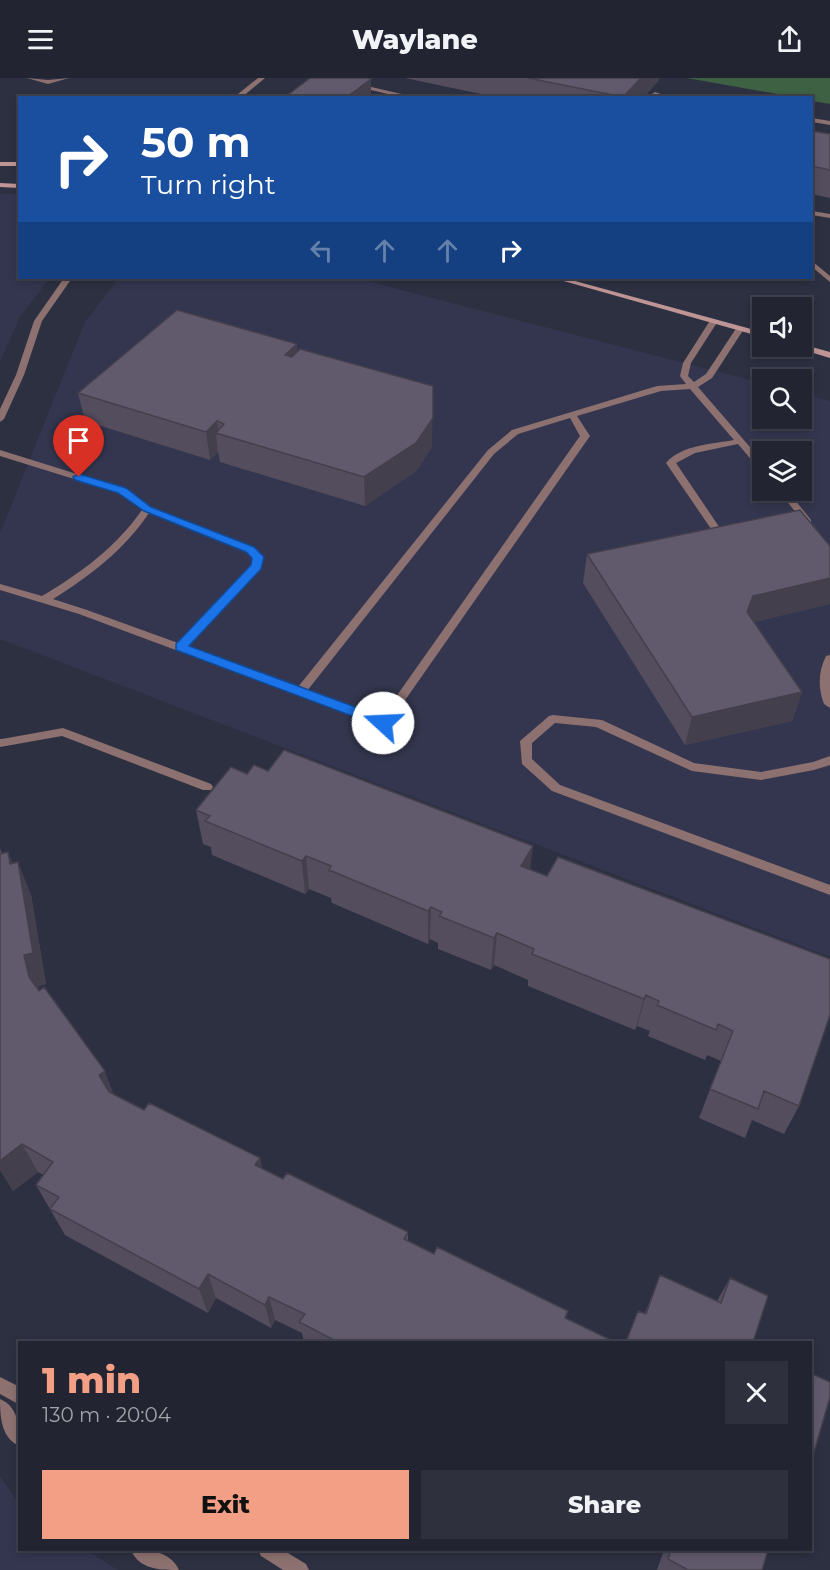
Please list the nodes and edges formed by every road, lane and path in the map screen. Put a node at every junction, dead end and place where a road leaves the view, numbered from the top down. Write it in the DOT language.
graph roads {
  1 [pos="30,78"];
  2 [pos="66,78"];
  3 [pos="262,78"];
  4 [pos="324,78"];
  5 [pos="655,94"];
  6 [pos="239,96"];
  7 [pos="407,96"];
  8 [pos="661,96"];
  9 [pos="813,120"];
  10 [pos="830,123"];
  11 [pos="0,164"];
  12 [pos="18,165"];
  13 [pos="0,185"];
  14 [pos="18,186"];
  15 [pos="813,213"];
  16 [pos="830,216"];
  17 [pos="813,264"];
  18 [pos="67,279"];
  19 [pos="561,279"];
  20 [pos="830,280"];
  21 [pos="714,321"];
  22 [pos="740,329"];
  23 [pos="752,332"];
  24 [pos="812,350"];
  25 [pos="830,355"];
  26 [pos="692,386"];
  27 [pos="573,415"];
  28 [pos="0,419"];
  29 [pos="741,441"];
  30 [pos="0,453"];
  31 [pos="752,455"];
  32 [pos="791,501"];
  33 [pos="147,509"];
  34 [pos="816,531"];
  35 [pos="723,540"];
  36 [pos="0,587"];
  37 [pos="44,600"];
  38 [pos="180,647"];
  39 [pos="830,659"];
  40 [pos="300,692"];
  41 [pos="830,704"];
  42 [pos="2,743"];
  43 [pos="830,760"];
  44 [pos="207,787"];
  45 [pos="830,890"];
  46 [pos="0,1385"];
  47 [pos="18,1396"];
  48 [pos="0,1407"];
  49 [pos="18,1435"];
  50 [pos="142,1551"];
  51 [pos="269,1551"];
  52 [pos="170,1570"];
  53 [pos="300,1570"];
  1 -- 2 [label="street"];
  3 -- 6 [label="street"];
  4 -- 7 [label="street"];
  5 -- 8 [label="street"];
  9 -- 10 [label="street"];
  11 -- 12 [label="main road"];
  13 -- 14 [label="main road"];
  15 -- 16 [label="street"];
  17 -- 20 [label="street"];
  18 -- 28 [label="street"];
  19 -- 21 [label="main road"];
  21 -- 22 [label="main road"];
  21 -- 26 [label="street"];
  22 -- 23 [label="main road"];
  22 -- 26 [label="street"];
  24 -- 25 [label="main road"];
  26 -- 27 [label="street"];
  26 -- 29 [label="street"];
  27 -- 40 [label="street"];
  27 -- 40 [label="street"];
  29 -- 31 [label="street"];
  29 -- 35 [label="street"];
  30 -- 33 [label="street"];
  32 -- 34 [label="street"];
  33 -- 37 [label="street"];
  33 -- 38 [label="street"];
  36 -- 37 [label="street"];
  37 -- 38 [label="street"];
  38 -- 40 [label="street"];
  39 -- 41 [label="street"];
  42 -- 44 [label="street"];
  43 -- 45 [label="street"];
  46 -- 47 [label="street"];
  48 -- 49 [label="street"];
  50 -- 52 [label="street"];
  51 -- 53 [label="street"];
}
